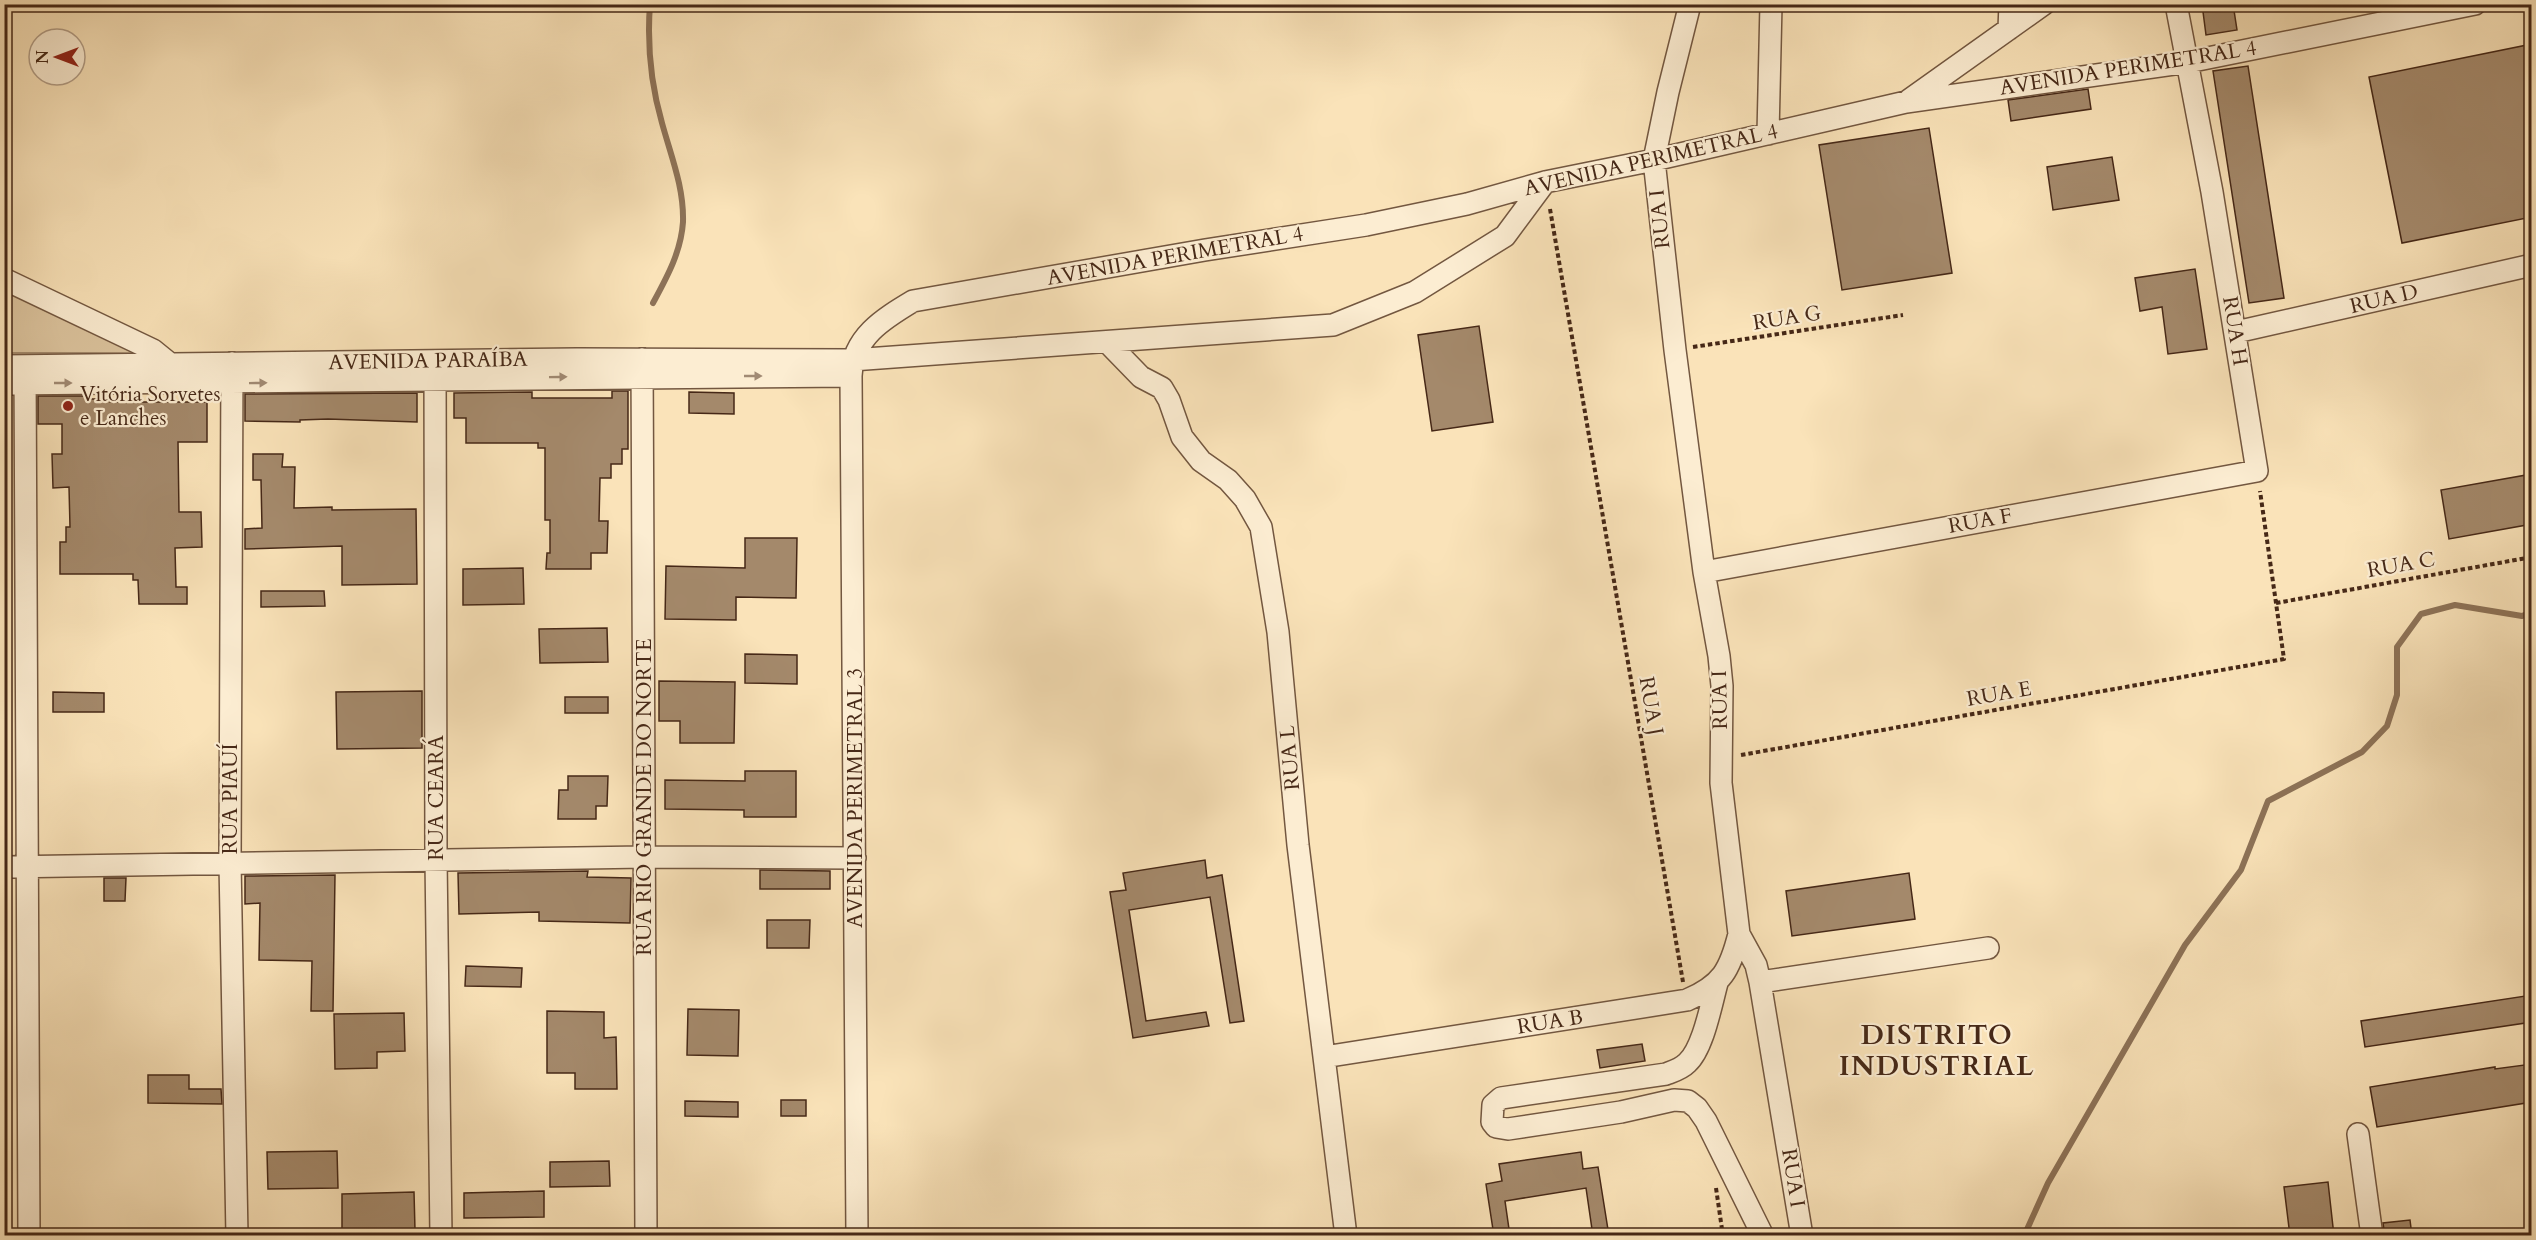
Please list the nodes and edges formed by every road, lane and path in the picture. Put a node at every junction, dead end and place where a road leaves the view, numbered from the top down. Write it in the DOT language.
graph roads {
  1 [pos="1690,4"];
  2 [pos="1771,4"];
  3 [pos="2010,4"];
  4 [pos="2044,4"];
  5 [pos="2176,4"];
  6 [pos="2475,4"];
  7 [pos="2009,29"];
  8 [pos="2188,62"];
  9 [pos="1906,102"];
  10 [pos="1768,134"];
  11 [pos="1653,160"];
  12 [pos="1545,182"];
  13 [pos="2532,266"];
  14 [pos="4,279"];
  15 [pos="1903,315"];
  16 [pos="2236,332"];
  17 [pos="1107,342"];
  18 [pos="1675,350"];
  19 [pos="169,363"];
  20 [pos="643,367"];
  21 [pos="852,368"];
  22 [pos="435,370"];
  23 [pos="232,373"];
  24 [pos="15,375"];
  25 [pos="2257,471"];
  26 [pos="2532,557"];
  27 [pos="1704,572"];
  28 [pos="2276,603"];
  29 [pos="1720,759"];
  30 [pos="644,856"];
  31 [pos="855,858"];
  32 [pos="436,859"];
  33 [pos="230,863"];
  34 [pos="4,867"];
  35 [pos="27,867"];
  36 [pos="1739,934"];
  37 [pos="1988,948"];
  38 [pos="1760,982"];
  39 [pos="1717,983"];
  40 [pos="1686,1000"];
  41 [pos="1324,1057"];
  42 [pos="2358,1134"];
  43 [pos="1714,1178"];
  44 [pos="29,1236"];
  45 [pos="237,1236"];
  46 [pos="441,1236"];
  47 [pos="646,1236"];
  48 [pos="857,1236"];
  49 [pos="1346,1236"];
  50 [pos="1723,1236"];
  51 [pos="1763,1236"];
  52 [pos="1802,1236"];
  53 [pos="2372,1236"];
  1 -- 11 [label="street, RUA I"];
  2 -- 10 [label="street"];
  3 -- 7 [label="street"];
  4 -- 7 [label="street"];
  5 -- 8 [label="street, RUA H"];
  6 -- 8 [label="street, AVENIDA PERIMETRAL 4"];
  7 -- 9 [label="street"];
  8 -- 9 [label="street, AVENIDA PERIMETRAL 4"];
  8 -- 16 [label="street, RUA H"];
  9 -- 10 [label="street, AVENIDA PERIMETRAL 4"];
  10 -- 11 [label="street, AVENIDA PERIMETRAL 4"];
  11 -- 12 [label="street, AVENIDA PERIMETRAL 4"];
  11 -- 18 [label="street, RUA I"];
  12 -- 17 [label="street, AVENIDA PARAÍBA"];
  12 -- 21 [label="street, AVENIDA PERIMETRAL 4"];
  12 -- 40 [label="path, RUA J"];
  13 -- 16 [label="street, RUA D"];
  14 -- 19 [label="street"];
  15 -- 18 [label="path, RUA G"];
  16 -- 25 [label="street, RUA H"];
  17 -- 21 [label="street, AVENIDA PARAÍBA"];
  17 -- 41 [label="street, RUA L"];
  18 -- 27 [label="street, RUA I"];
  19 -- 23 [label="street, AVENIDA PARAÍBA"];
  19 -- 24 [label="street, AVENIDA PARAÍBA"];
  20 -- 21 [label="street, AVENIDA PARAÍBA"];
  20 -- 22 [label="street, AVENIDA PARAÍBA"];
  20 -- 30 [label="street, RUA RIO GRANDE DO NORTE"];
  21 -- 31 [label="street, AVENIDA PERIMETRAL 3"];
  22 -- 23 [label="street, AVENIDA PARAÍBA"];
  22 -- 32 [label="street, RUA CEARÁ"];
  24 -- 23 [label="street, AVENIDA PARAÍBA, one-way"];
  23 -- 33 [label="street, RUA PIAUÍ"];
  24 -- 35 [label="street"];
  25 -- 27 [label="street, RUA F"];
  25 -- 28 [label="path"];
  26 -- 28 [label="path, RUA C"];
  27 -- 29 [label="street, RUA I"];
  28 -- 29 [label="path, RUA E"];
  29 -- 36 [label="street, RUA I"];
  30 -- 31 [label="street"];
  30 -- 32 [label="street"];
  30 -- 47 [label="street, RUA RIO GRANDE DO NORTE"];
  31 -- 48 [label="street, AVENIDA PERIMETRAL 3"];
  32 -- 33 [label="street"];
  32 -- 46 [label="street, RUA CEARÁ"];
  33 -- 35 [label="street"];
  33 -- 45 [label="street, RUA PIAUÍ"];
  34 -- 35 [label="street"];
  35 -- 44 [label="street"];
  36 -- 38 [label="street, RUA I"];
  36 -- 39 [label="street"];
  37 -- 38 [label="street"];
  38 -- 52 [label="street, RUA I"];
  39 -- 40 [label="street, RUA B"];
  39 -- 51 [label="street"];
  40 -- 41 [label="street, RUA B"];
  41 -- 49 [label="street, RUA L"];
  42 -- 53 [label="street"];
  43 -- 50 [label="path"];
}
